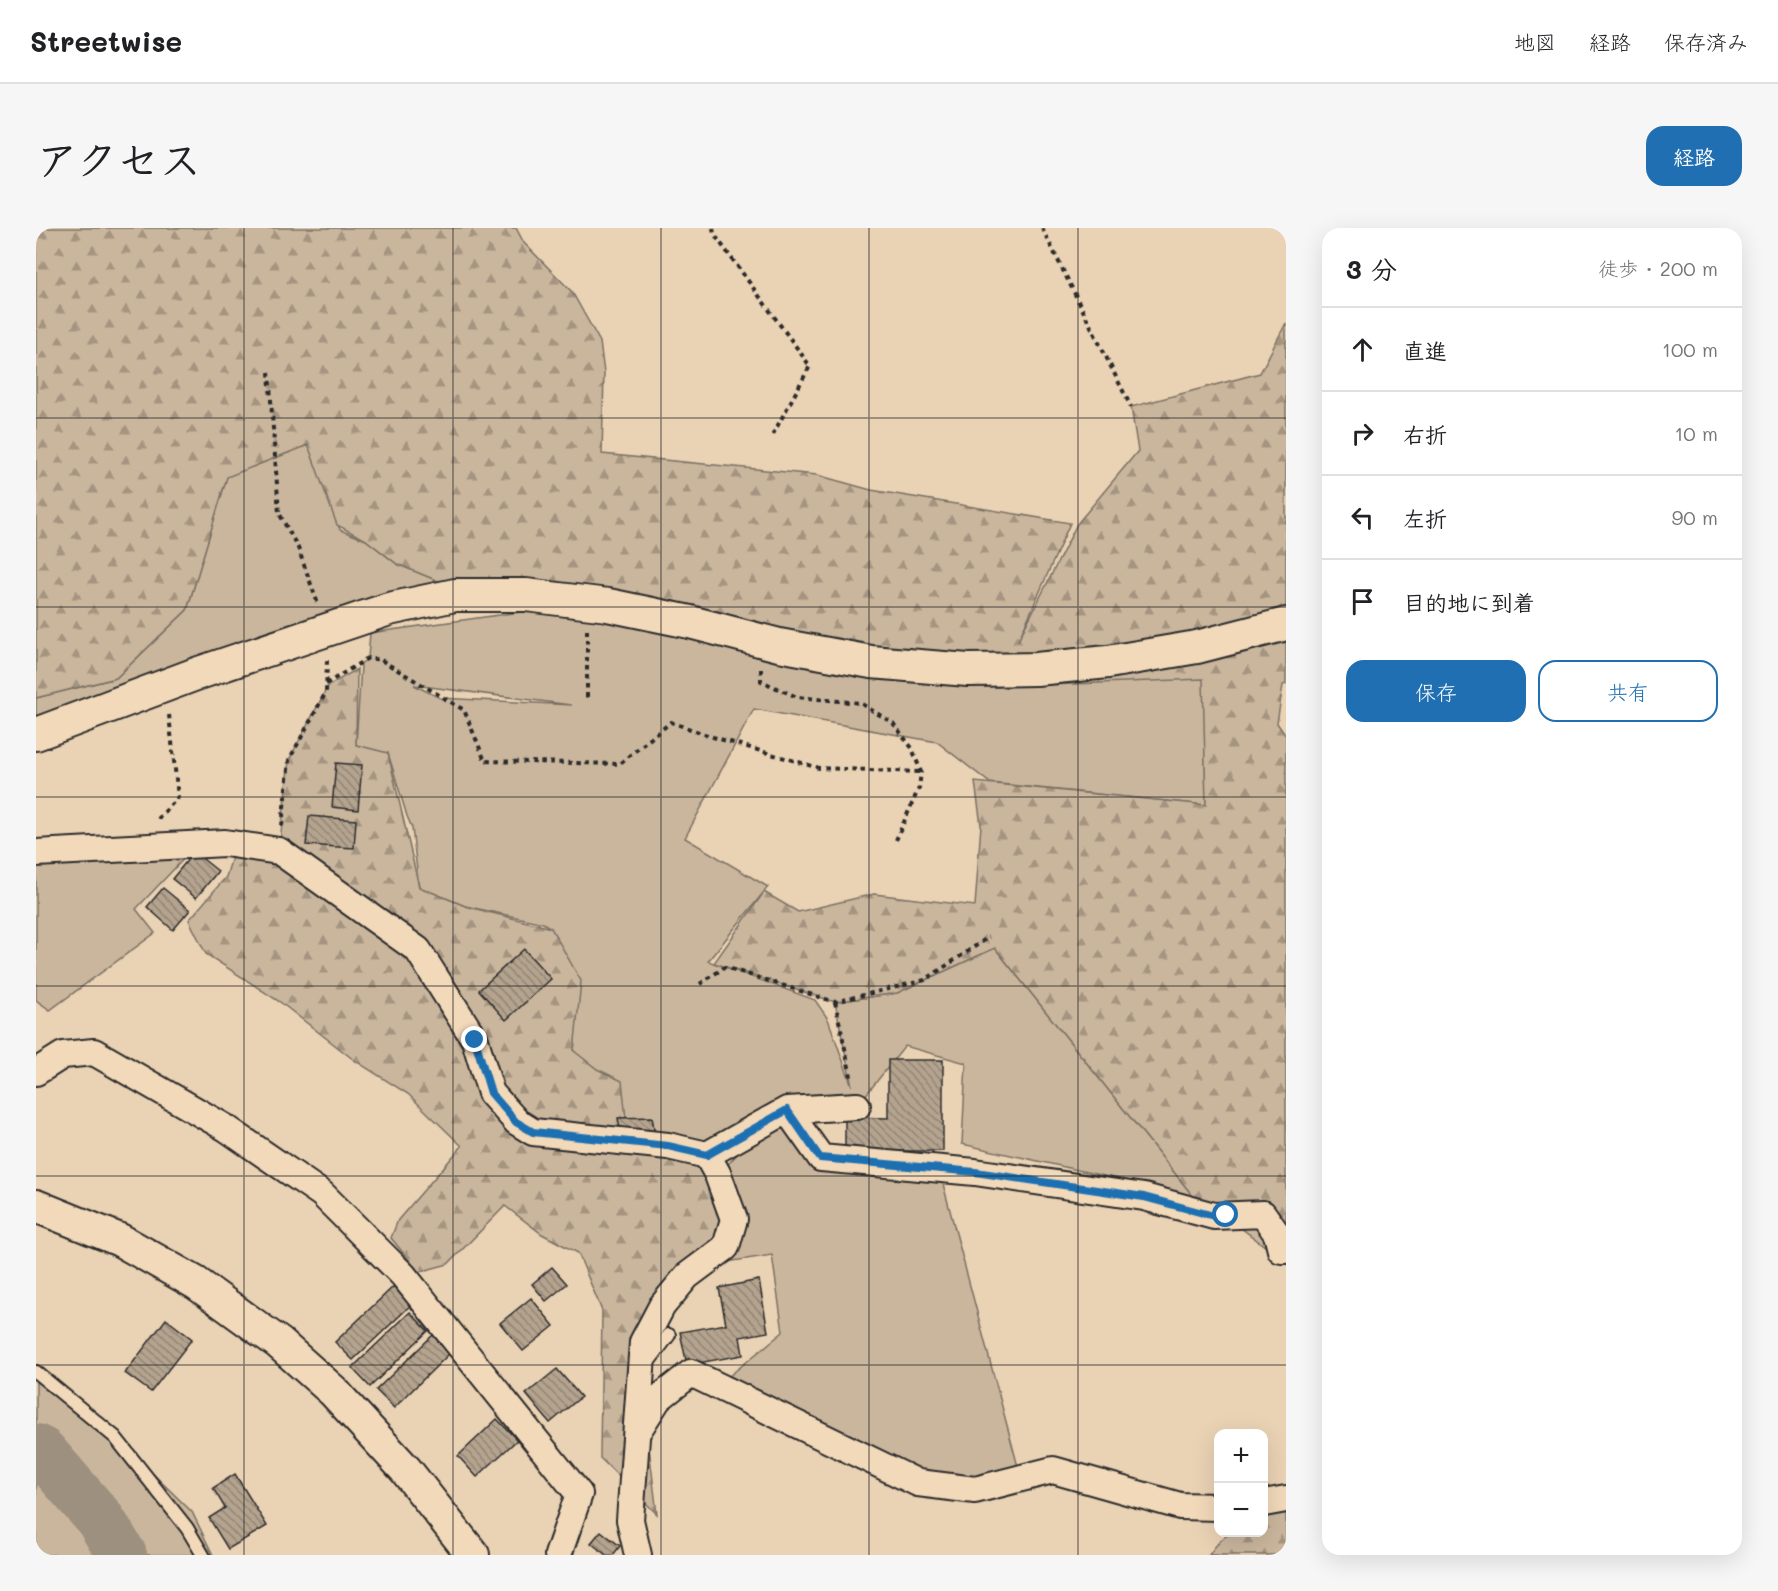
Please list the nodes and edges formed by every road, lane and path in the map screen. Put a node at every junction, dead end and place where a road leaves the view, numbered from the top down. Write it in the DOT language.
graph roads {
  1 [pos="713,228"];
  2 [pos="1042,228"];
  3 [pos="1131,407"];
  4 [pos="772,436"];
  5 [pos="586,603"];
  6 [pos="1286,624"];
  7 [pos="762,641"];
  8 [pos="326,684"];
  9 [pos="166,686"];
  10 [pos="587,699"];
  11 [pos="36,735"];
  12 [pos="921,772"];
  13 [pos="158,820"];
  14 [pos="896,840"];
  15 [pos="36,853"];
  16 [pos="989,938"];
  17 [pos="700,984"];
  18 [pos="836,1002"];
  19 [pos="36,1072"];
  20 [pos="855,1097"];
  21 [pos="787,1110"];
  22 [pos="707,1155"];
  23 [pos="36,1206"];
  24 [pos="1286,1250"];
  25 [pos="669,1335"];
  26 [pos="36,1372"];
  27 [pos="640,1373"];
  28 [pos="636,1434"];
  29 [pos="1286,1499"];
  30 [pos="1268,1502"];
  31 [pos="1214,1507"];
  32 [pos="203,1555"];
  33 [pos="473,1555"];
  34 [pos="558,1555"];
  35 [pos="638,1555"];
  1 -- 4 [label="path"];
  2 -- 3 [label="path"];
  5 -- 7 [label="street"];
  5 -- 9 [label="street"];
  5 -- 10 [label="path"];
  6 -- 7 [label="street"];
  7 -- 12 [label="path"];
  8 -- 12 [label="path"];
  9 -- 11 [label="street"];
  9 -- 13 [label="path"];
  12 -- 14 [label="path"];
  15 -- 22 [label="street"];
  16 -- 18 [label="path"];
  17 -- 18 [label="path"];
  18 -- 20 [label="path"];
  19 -- 34 [label="street"];
  20 -- 21 [label="street"];
  21 -- 22 [label="street"];
  21 -- 24 [label="street"];
  22 -- 27 [label="street"];
  23 -- 33 [label="street"];
  25 -- 27 [label="lane"];
  26 -- 32 [label="lane"];
  27 -- 28 [label="street"];
  28 -- 31 [label="street"];
  28 -- 35 [label="street"];
  29 -- 30 [label="street"];
}
